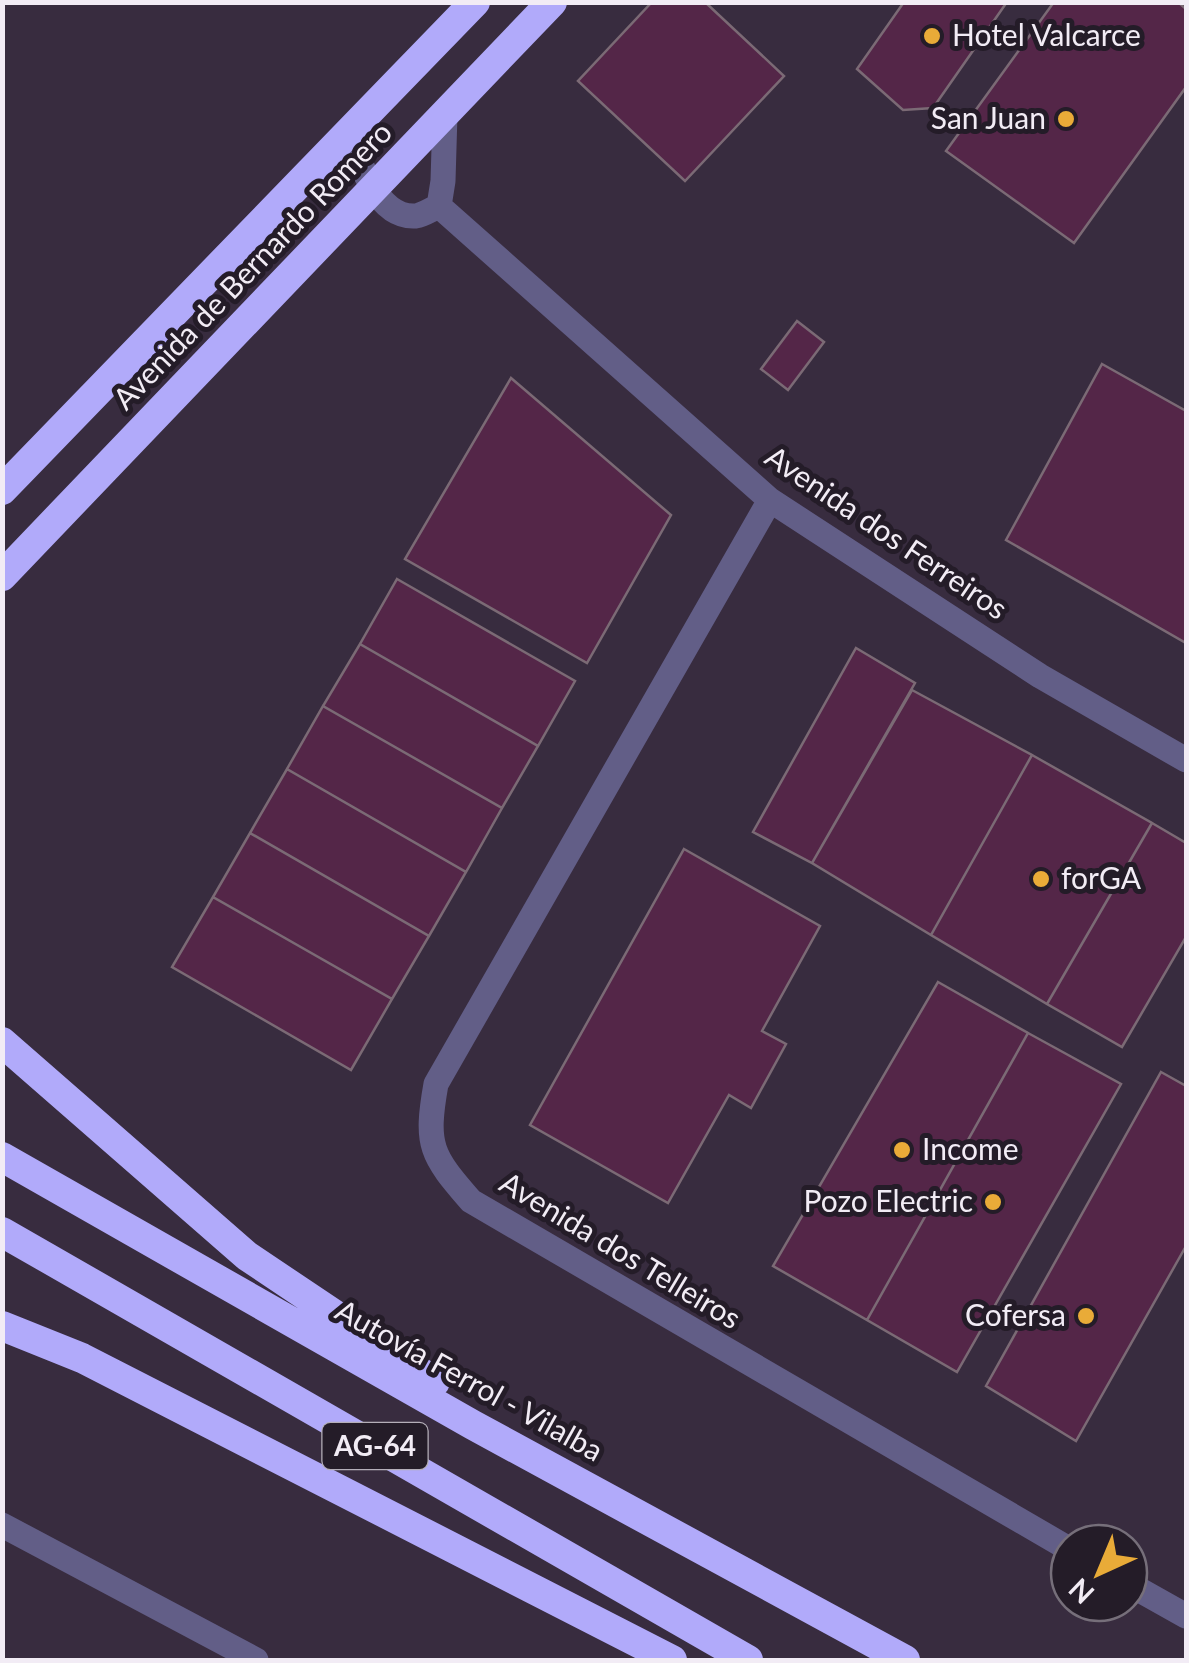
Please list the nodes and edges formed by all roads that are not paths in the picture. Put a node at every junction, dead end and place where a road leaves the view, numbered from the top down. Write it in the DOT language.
graph roads {
  1 [pos="475,2"];
  2 [pos="552,2"];
  3 [pos="445,114"];
  4 [pos="351,133"];
  5 [pos="375,190"];
  6 [pos="438,206"];
  7 [pos="2,490"];
  8 [pos="770,500"];
  9 [pos="2,576"];
  10 [pos="1186,760"];
  11 [pos="2,1042"];
  12 [pos="2,1157"];
  13 [pos="2,1232"];
  14 [pos="2,1326"];
  15 [pos="630,1510"];
  16 [pos="2,1525"];
  17 [pos="1049,1538"];
  18 [pos="1149,1595"];
  19 [pos="1186,1616"];
  20 [pos="256,1660"];
  21 [pos="672,1660"];
  22 [pos="748,1660"];
  23 [pos="905,1660"];
  1 -- 4 [label="highway, Avenida de Bernardo Romero"];
  2 -- 3 [label="highway, Avenida de Bernardo Romero"];
  3 -- 5 [label="highway, Avenida de Bernardo Romero"];
  3 -- 6 [label="street"];
  4 -- 5 [label="street"];
  4 -- 7 [label="highway, Avenida de Bernardo Romero"];
  5 -- 6 [label="street"];
  5 -- 9 [label="highway, Avenida de Bernardo Romero"];
  6 -- 8 [label="street, Avenida dos Ferreiros"];
  8 -- 10 [label="street, Avenida dos Ferreiros"];
  8 -- 17 [label="street, Avenida dos Telleiros"];
  11 -- 15 [label="highway"];
  12 -- 15 [label="highway, Autovía Ferrol - Vilalba / AG-64"];
  13 -- 22 [label="highway, AG-64"];
  14 -- 21 [label="highway"];
  15 -- 23 [label="highway, Autovía Ferrol - Vilalba / AG-64"];
  16 -- 20 [label="street"];
  18 -- 19 [label="street"];
}
